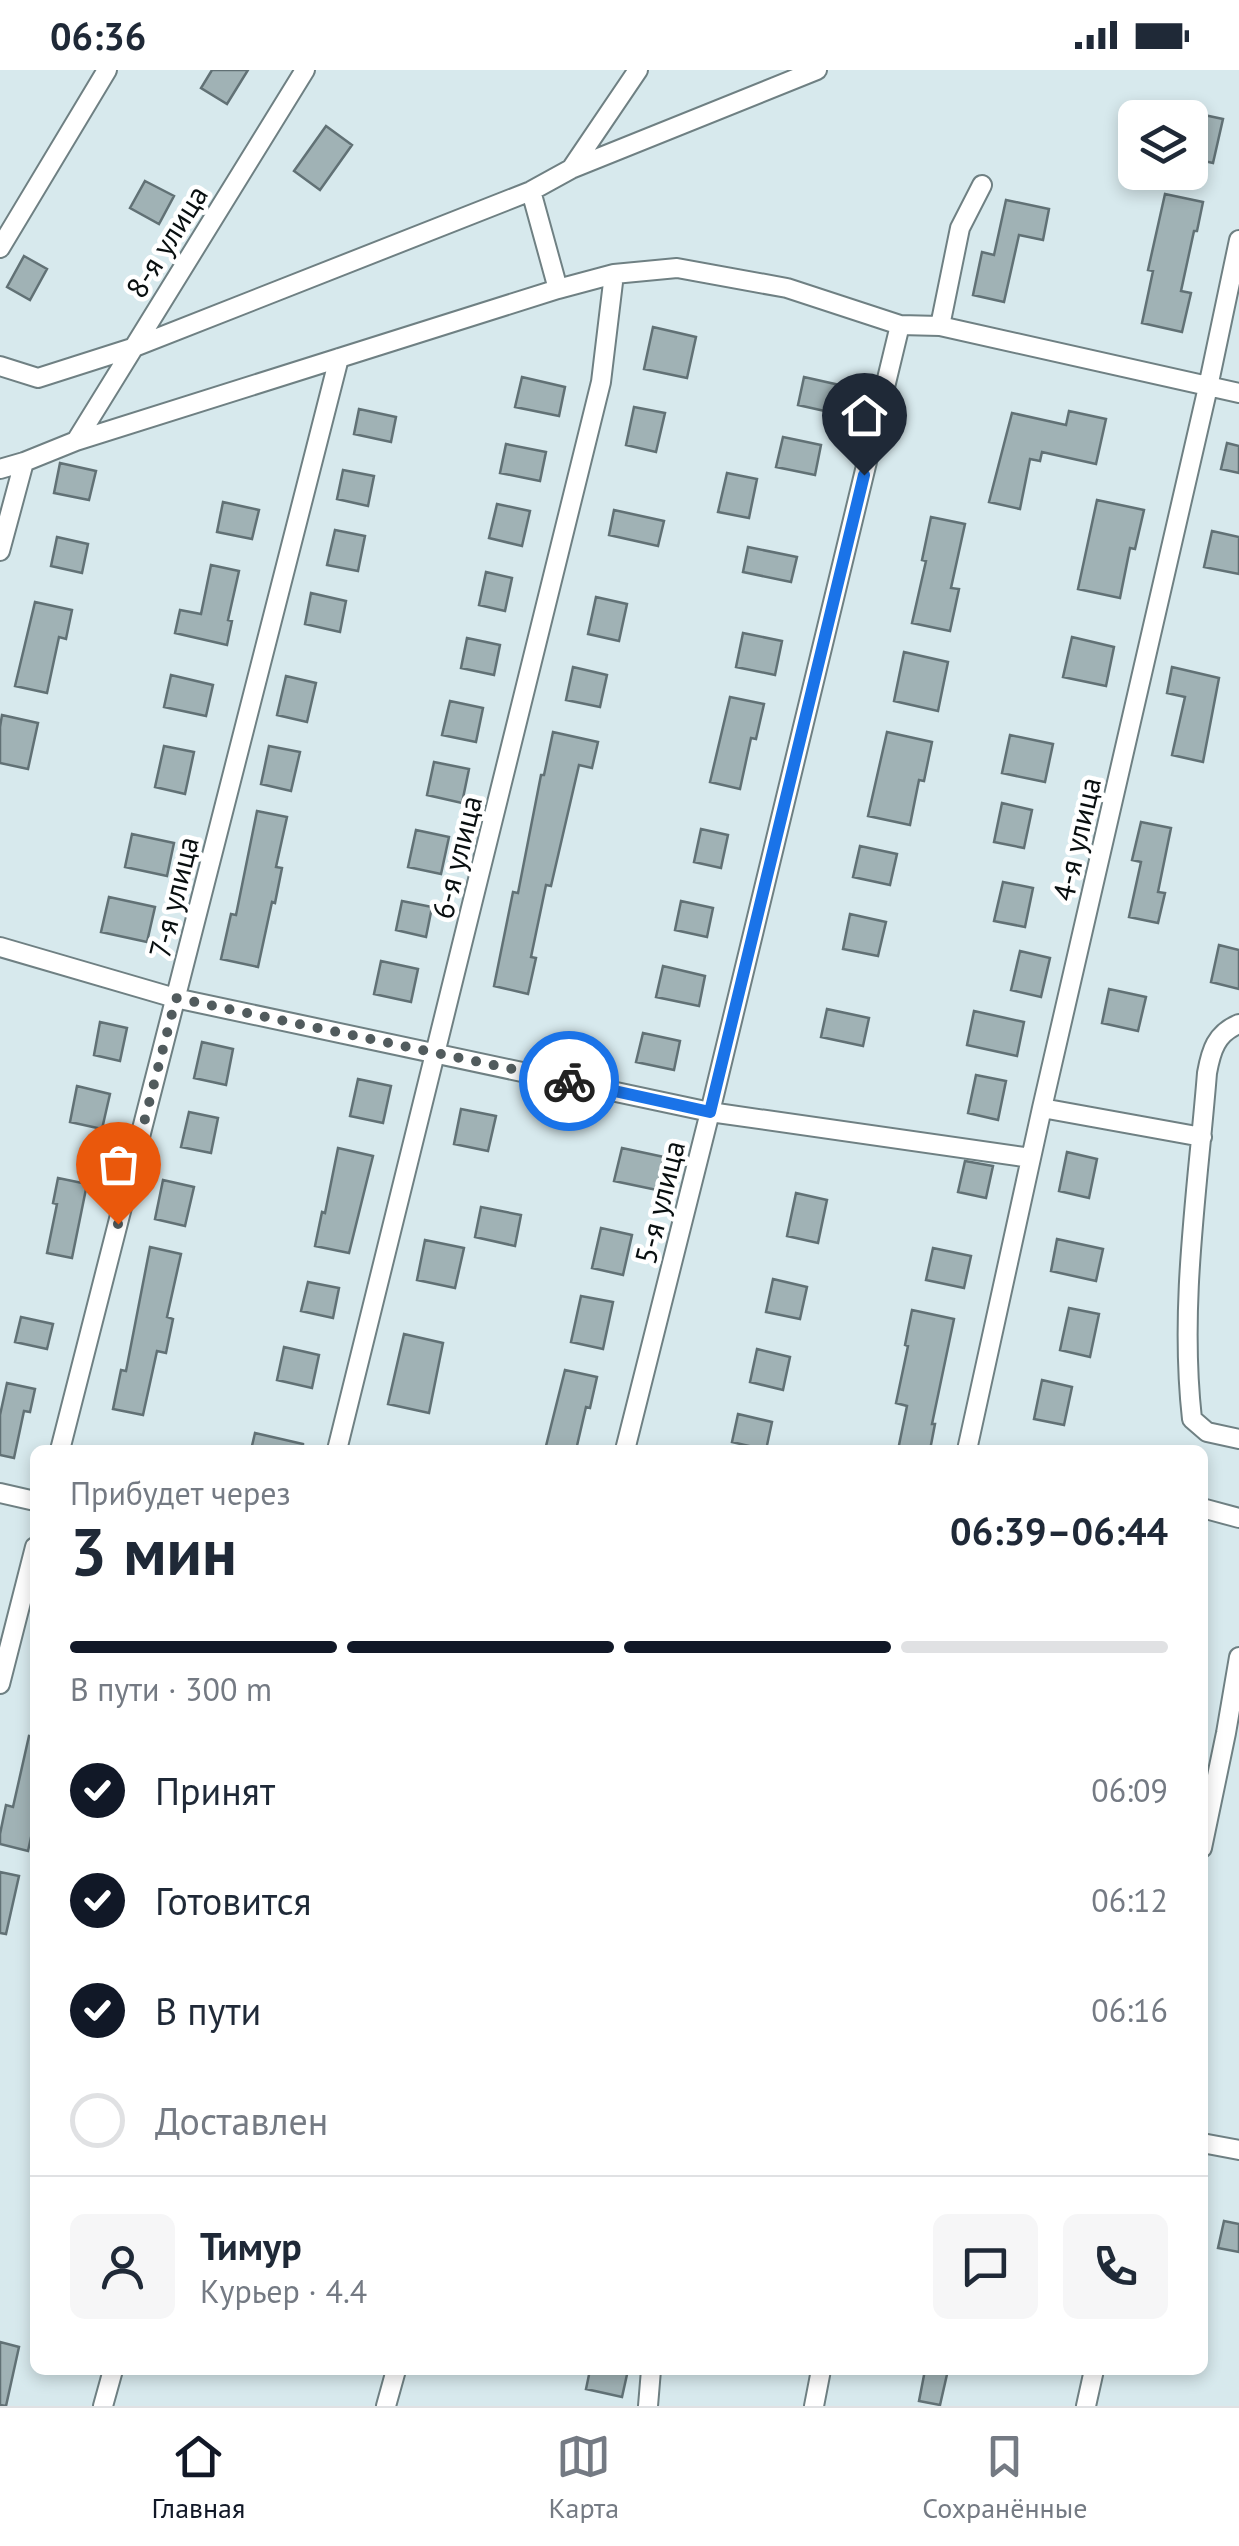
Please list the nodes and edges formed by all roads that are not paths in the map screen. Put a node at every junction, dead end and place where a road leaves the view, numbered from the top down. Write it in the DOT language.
graph roads {
  1 [pos="106,70"];
  2 [pos="306,70"];
  3 [pos="638,70"];
  4 [pos="817,70"];
  5 [pos="571,169"];
  6 [pos="982,185"];
  7 [pos="532,191"];
  8 [pos="1239,240"];
  9 [pos="0,248"];
  10 [pos="614,274"];
  11 [pos="558,288"];
  12 [pos="900,325"];
  13 [pos="940,326"];
  14 [pos="132,348"];
  15 [pos="339,358"];
  16 [pos="0,366"];
  17 [pos="1208,387"];
  18 [pos="1239,393"];
  19 [pos="76,441"];
  20 [pos="24,462"];
  21 [pos="0,468"];
  22 [pos="0,551"];
  23 [pos="0,947"];
  24 [pos="176,998"];
  25 [pos="1239,1024"];
  26 [pos="436,1053"];
  27 [pos="1042,1108"];
  28 [pos="710,1112"];
  29 [pos="1202,1136"];
  30 [pos="1031,1158"];
  31 [pos="1239,1440"];
  32 [pos="61,1445"];
  33 [pos="339,1445"];
  34 [pos="626,1445"];
  35 [pos="971,1445"];
  36 [pos="0,1493"];
  37 [pos="30,1501"];
  38 [pos="1208,1510"];
  39 [pos="1239,1518"];
  40 [pos="30,1567"];
  41 [pos="1239,1657"];
  42 [pos="0,1684"];
  43 [pos="1233,1734"];
  44 [pos="1208,1826"];
  45 [pos="1208,2144"];
  46 [pos="1239,2150"];
  47 [pos="111,2375"];
  48 [pos="395,2375"];
  49 [pos="651,2375"];
  50 [pos="820,2375"];
  51 [pos="1093,2375"];
  52 [pos="104,2406"];
  53 [pos="386,2406"];
  54 [pos="648,2406"];
  55 [pos="814,2406"];
  56 [pos="1086,2406"];
  1 -- 9 [label="street"];
  2 -- 14 [label="street, 8-я улица"];
  3 -- 5 [label="street"];
  4 -- 5 [label="street"];
  5 -- 7 [label="street"];
  6 -- 13 [label="street"];
  7 -- 11 [label="street"];
  7 -- 14 [label="street"];
  8 -- 17 [label="street, 4-я улица"];
  10 -- 11 [label="street"];
  10 -- 12 [label="street"];
  10 -- 26 [label="street, 6-я улица"];
  11 -- 15 [label="street"];
  12 -- 13 [label="street"];
  12 -- 28 [label="street, 5-я улица"];
  13 -- 17 [label="street"];
  14 -- 16 [label="street"];
  14 -- 19 [label="street, 8-я улица"];
  15 -- 19 [label="street"];
  15 -- 24 [label="street, 7-я улица"];
  17 -- 18 [label="street"];
  17 -- 27 [label="street, 4-я улица"];
  19 -- 20 [label="street"];
  20 -- 21 [label="street"];
  20 -- 22 [label="street"];
  23 -- 24 [label="street"];
  24 -- 26 [label="street"];
  24 -- 32 [label="street, 7-я улица"];
  25 -- 29 [label="street"];
  26 -- 28 [label="street"];
  26 -- 33 [label="street, 6-я улица"];
  27 -- 29 [label="street"];
  27 -- 30 [label="street, 4-я улица"];
  28 -- 30 [label="street"];
  28 -- 34 [label="street, 5-я улица"];
  29 -- 31 [label="street"];
  30 -- 35 [label="street, 4-я улица"];
  36 -- 37 [label="street"];
  38 -- 39 [label="street"];
  40 -- 42 [label="street"];
  41 -- 43 [label="street"];
  43 -- 44 [label="street"];
  45 -- 46 [label="street"];
  47 -- 52 [label="street"];
  48 -- 53 [label="street"];
  49 -- 54 [label="street"];
  50 -- 55 [label="street"];
  51 -- 56 [label="street"];
}
